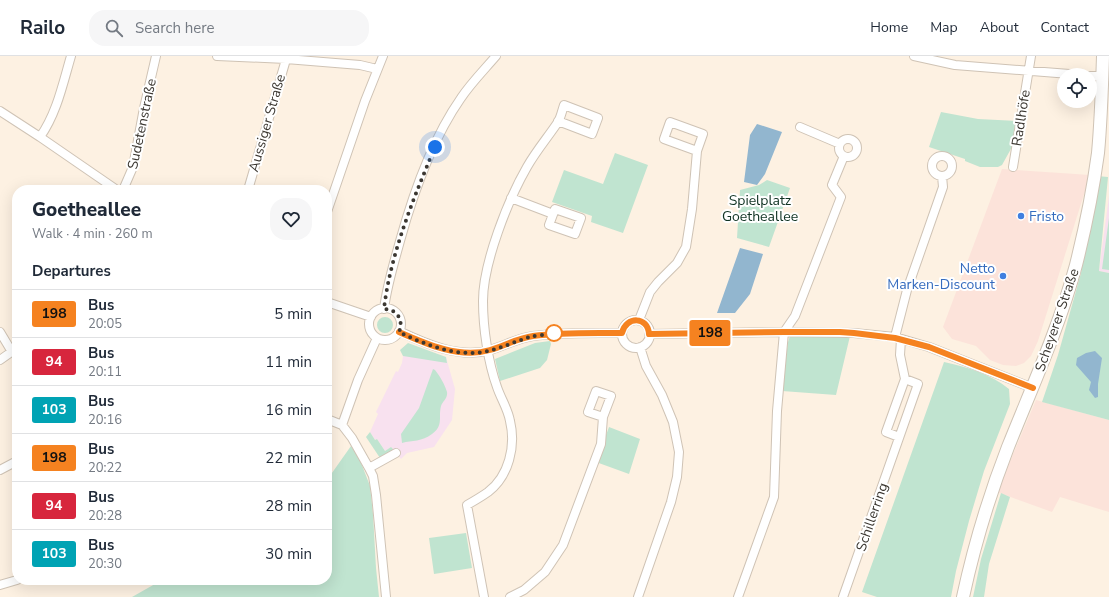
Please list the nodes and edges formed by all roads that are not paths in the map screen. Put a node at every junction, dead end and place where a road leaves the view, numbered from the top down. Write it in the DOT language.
graph roads {
  1 [pos="71,56"];
  2 [pos="156,56"];
  3 [pos="217,56"];
  4 [pos="383,56"];
  5 [pos="496,56"];
  6 [pos="914,56"];
  7 [pos="1031,56"];
  8 [pos="1103,56"];
  9 [pos="286,57"];
  10 [pos="377,69"];
  11 [pos="1029,70"];
  12 [pos="1057,73"];
  13 [pos="1097,76"];
  14 [pos="1103,76"];
  15 [pos="0,111"];
  16 [pos="558,121"];
  17 [pos="800,127"];
  18 [pos="40,136"];
  19 [pos="840,144"];
  20 [pos="697,151"];
  21 [pos="844,156"];
  22 [pos="1013,167"];
  23 [pos="942,176"];
  24 [pos="110,185"];
  25 [pos="125,185"];
  26 [pos="249,185"];
  27 [pos="332,198"];
  28 [pos="511,198"];
  29 [pos="553,214"];
  30 [pos="332,304"];
  31 [pos="384,309"];
  32 [pos="371,317"];
  33 [pos="638,320"];
  34 [pos="0,332"];
  35 [pos="399,332"];
  36 [pos="784,332"];
  37 [pos="622,333"];
  38 [pos="649,334"];
  39 [pos="377,338"];
  40 [pos="898,338"];
  41 [pos="12,347"];
  42 [pos="640,347"];
  43 [pos="12,351"];
  44 [pos="488,351"];
  45 [pos="0,360"];
  46 [pos="905,379"];
  47 [pos="1033,388"];
  48 [pos="603,418"];
  49 [pos="332,421"];
  50 [pos="342,425"];
  51 [pos="899,437"];
  52 [pos="396,453"];
  53 [pos="12,464"];
  54 [pos="369,468"];
  55 [pos="0,470"];
  56 [pos="12,581"];
  57 [pos="0,584"];
  58 [pos="386,597"];
  59 [pos="484,597"];
  60 [pos="510,597"];
  61 [pos="638,597"];
  62 [pos="738,597"];
  63 [pos="843,597"];
  64 [pos="963,597"];
  1 -- 18 [label="street"];
  2 -- 25 [label="street, Sudetenstraße"];
  3 -- 9 [label="street"];
  4 -- 10 [label="street"];
  5 -- 31 [label="street"];
  6 -- 11 [label="street"];
  7 -- 11 [label="street, Radlhöfe"];
  8 -- 14 [label="street, Scheyerer Straße"];
  9 -- 10 [label="street"];
  9 -- 26 [label="street, Aussiger Straße"];
  10 -- 27 [label="street"];
  11 -- 12 [label="street"];
  11 -- 22 [label="street, Radlhöfe"];
  13 -- 14 [label="street"];
  14 -- 47 [label="street, Scheyerer Straße"];
  15 -- 18 [label="street"];
  16 -- 16 [label="street"];
  16 -- 28 [label="street"];
  17 -- 19 [label="street"];
  18 -- 24 [label="street"];
  19 -- 21 [label="street"];
  19 -- 21 [label="street"];
  20 -- 20 [label="street"];
  20 -- 33 [label="street"];
  21 -- 36 [label="street"];
  23 -- 40 [label="street"];
  28 -- 29 [label="street"];
  28 -- 44 [label="street"];
  30 -- 32 [label="street"];
  31 -- 32 [label="street"];
  31 -- 35 [label="street"];
  32 -- 39 [label="street"];
  33 -- 37 [label="street"];
  33 -- 38 [label="street"];
  34 -- 41 [label="street"];
  35 -- 39 [label="street"];
  35 -- 44 [label="street"];
  36 -- 38 [label="street"];
  36 -- 40 [label="street"];
  36 -- 62 [label="street"];
  37 -- 42 [label="street"];
  37 -- 44 [label="street"];
  38 -- 42 [label="street"];
  39 -- 50 [label="street"];
  40 -- 46 [label="street"];
  40 -- 47 [label="street"];
  42 -- 61 [label="street"];
  43 -- 45 [label="street"];
  44 -- 59 [label="street"];
  46 -- 51 [label="street"];
  46 -- 51 [label="street, Schillerring"];
  47 -- 64 [label="street, Scheyerer Straße"];
  48 -- 60 [label="street"];
  49 -- 50 [label="street"];
  50 -- 54 [label="street"];
  51 -- 63 [label="street, Schillerring"];
  52 -- 54 [label="street"];
  53 -- 55 [label="street"];
  54 -- 58 [label="street"];
  56 -- 57 [label="street"];
}
